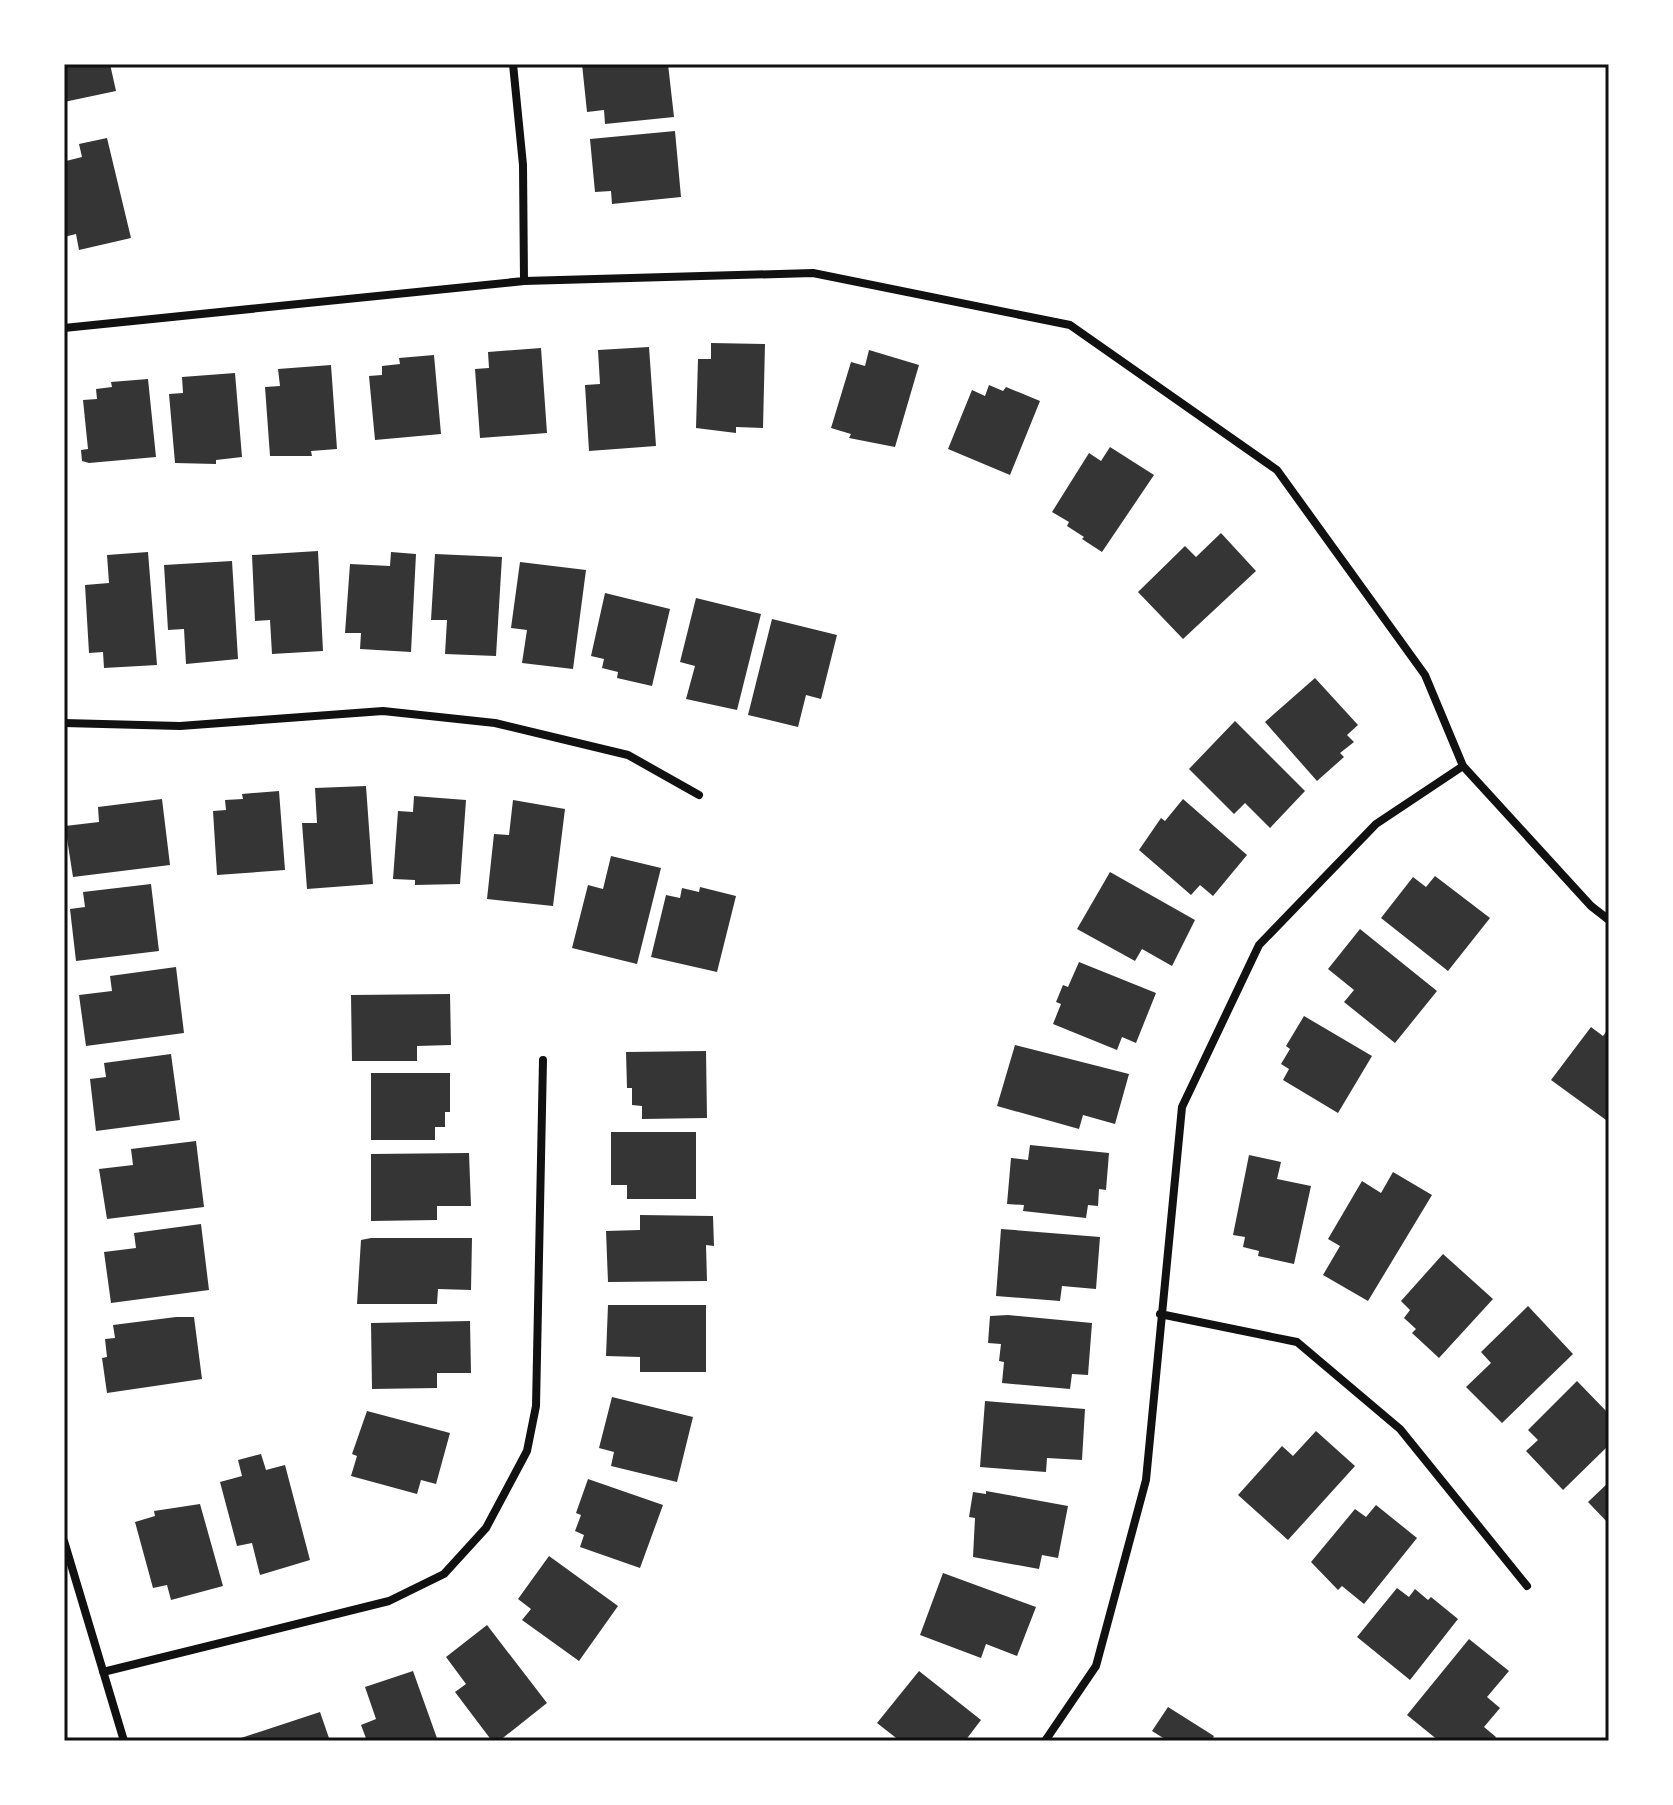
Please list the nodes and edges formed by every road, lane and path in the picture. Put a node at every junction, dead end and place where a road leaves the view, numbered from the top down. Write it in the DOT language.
graph roads {
  1 [pos="513,64"];
  2 [pos="524,281"];
  3 [pos="64,328"];
  4 [pos="64,723"];
  5 [pos="1463,766"];
  6 [pos="699,795"];
  7 [pos="1609,920"];
  8 [pos="543,1060"];
  9 [pos="1160,1314"];
  10 [pos="64,1541"];
  11 [pos="1527,1586"];
  12 [pos="103,1672"];
  13 [pos="124,1741"];
  14 [pos="1045,1741"];
  1 -- 2 [label="street"];
  2 -- 3 [label="street"];
  2 -- 5 [label="street"];
  4 -- 6 [label="street"];
  5 -- 7 [label="street"];
  5 -- 9 [label="street"];
  8 -- 12 [label="street"];
  9 -- 11 [label="street"];
  9 -- 14 [label="street"];
  10 -- 12 [label="street"];
  12 -- 13 [label="street"];
}
